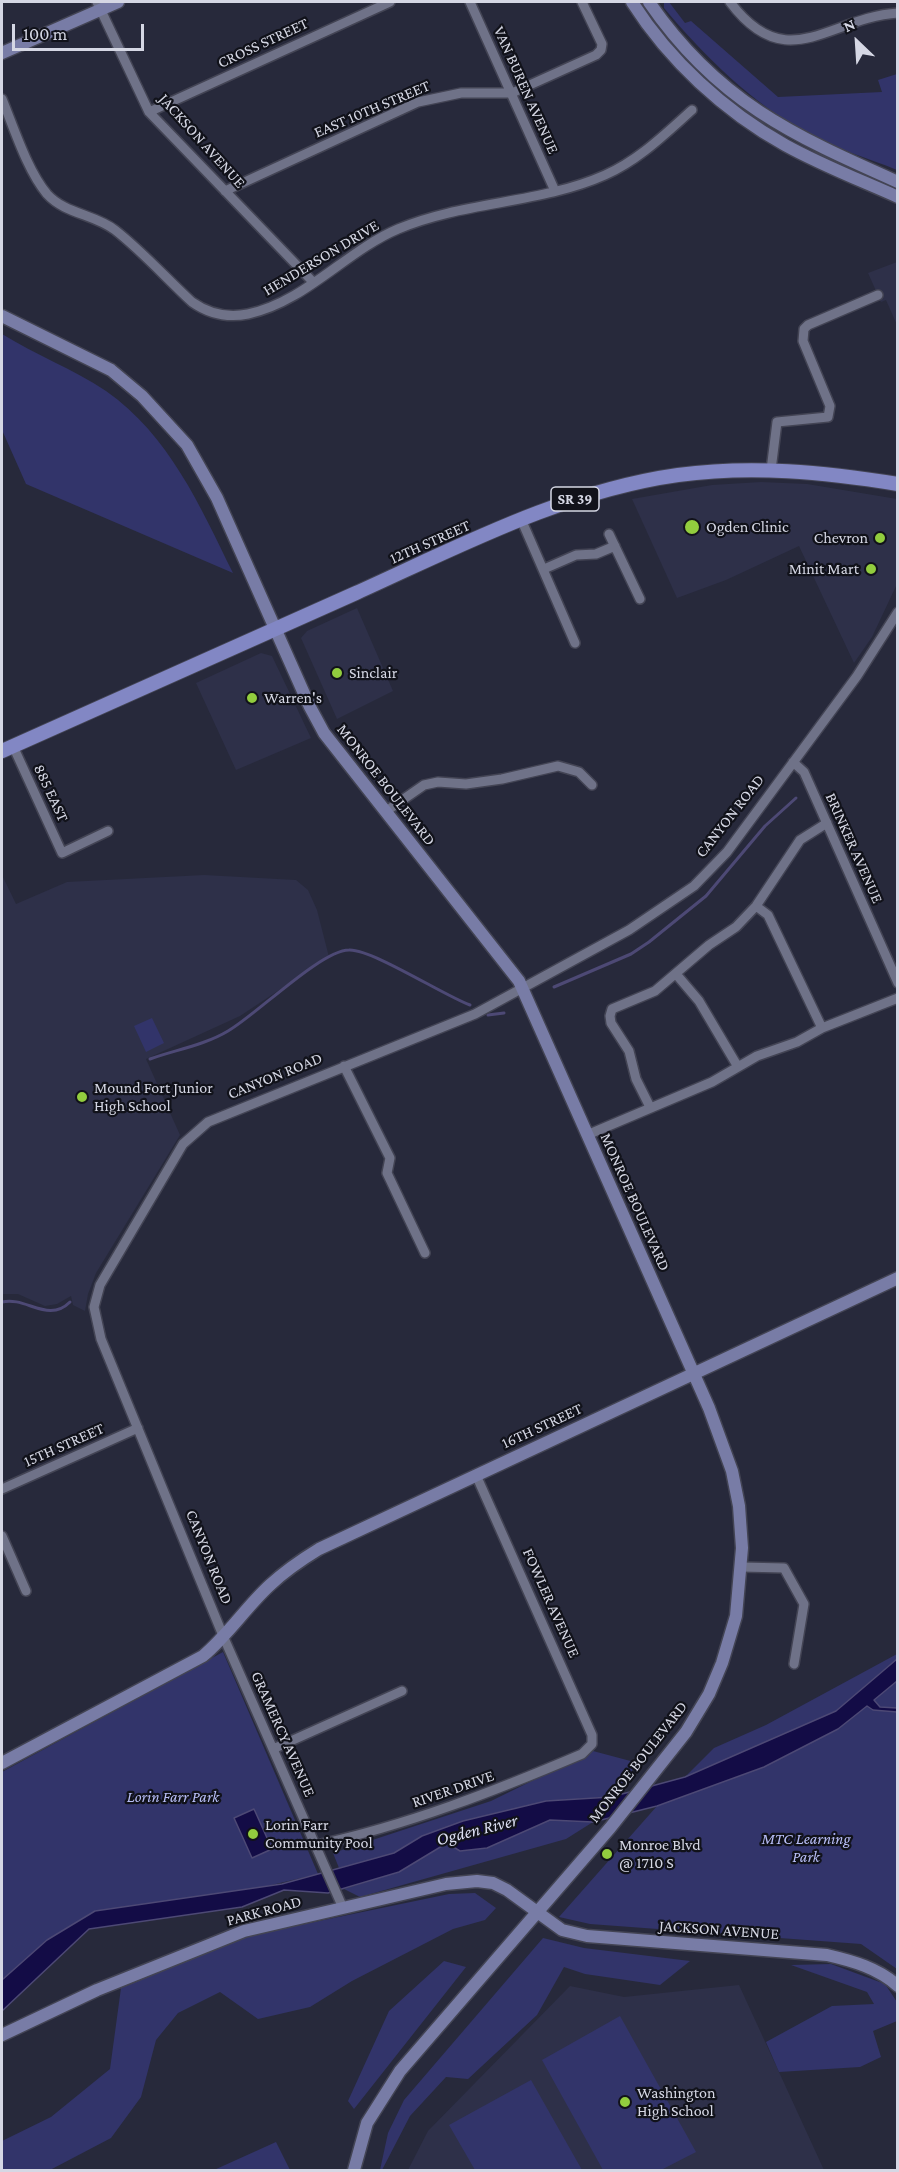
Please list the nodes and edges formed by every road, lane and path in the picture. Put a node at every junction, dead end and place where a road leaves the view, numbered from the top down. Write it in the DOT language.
graph roads {
  1 [pos="118,2"];
  2 [pos="390,2"];
  3 [pos="470,2"];
  4 [pos="582,2"];
  5 [pos="632,2"];
  6 [pos="649,2"];
  7 [pos="730,2"];
  8 [pos="99,5"];
  9 [pos="897,13"];
  10 [pos="2,53"];
  11 [pos="512,93"];
  12 [pos="2,99"];
  13 [pos="692,110"];
  14 [pos="149,112"];
  15 [pos="897,182"];
  16 [pos="555,190"];
  17 [pos="225,191"];
  18 [pos="897,197"];
  19 [pos="313,282"];
  20 [pos="878,295"];
  21 [pos="2,316"];
  22 [pos="771,470"];
  23 [pos="897,484"];
  24 [pos="521,519"];
  25 [pos="609,534"];
  26 [pos="615,546"];
  27 [pos="544,569"];
  28 [pos="640,599"];
  29 [pos="897,612"];
  30 [pos="276,629"];
  31 [pos="575,643"];
  32 [pos="7,748"];
  33 [pos="793,762"];
  34 [pos="592,785"];
  35 [pos="385,812"];
  36 [pos="827,823"];
  37 [pos="108,831"];
  38 [pos="756,906"];
  39 [pos="676,974"];
  40 [pos="897,983"];
  41 [pos="522,989"];
  42 [pos="897,998"];
  43 [pos="822,1028"];
  44 [pos="344,1066"];
  45 [pos="738,1067"];
  46 [pos="650,1107"];
  47 [pos="587,1135"];
  48 [pos="425,1253"];
  49 [pos="897,1278"];
  50 [pos="694,1374"];
  51 [pos="138,1428"];
  52 [pos="476,1475"];
  53 [pos="2,1489"];
  54 [pos="2,1536"];
  55 [pos="742,1567"];
  56 [pos="26,1591"];
  57 [pos="224,1638"];
  58 [pos="794,1664"];
  59 [pos="402,1690"];
  60 [pos="592,1744"];
  61 [pos="273,1749"];
  62 [pos="2,1763"];
  63 [pos="316,1845"];
  64 [pos="344,1908"];
  65 [pos="537,1912"];
  66 [pos="897,1986"];
  67 [pos="3,2034"];
  68 [pos="354,2170"];
  1 -- 8 [label="main road"];
  2 -- 14 [label="street, CROSS STREET"];
  3 -- 11 [label="street, VAN BUREN AVENUE"];
  4 -- 11 [label="street, EAST 10TH STREET"];
  5 -- 18 [label="main road"];
  6 -- 15 [label="main road"];
  7 -- 9 [label="street"];
  8 -- 10 [label="main road"];
  8 -- 14 [label="street, JACKSON AVENUE"];
  11 -- 16 [label="street, VAN BUREN AVENUE"];
  11 -- 17 [label="street, EAST 10TH STREET"];
  12 -- 19 [label="street, HENDERSON DRIVE"];
  13 -- 16 [label="street, HENDERSON DRIVE"];
  14 -- 17 [label="street, JACKSON AVENUE"];
  16 -- 19 [label="street, HENDERSON DRIVE"];
  17 -- 19 [label="street, JACKSON AVENUE"];
  20 -- 22 [label="street"];
  21 -- 30 [label="main road, MONROE BOULEVARD"];
  22 -- 23 [label="main road, 12TH STREET / SR 39"];
  22 -- 24 [label="main road, 12TH STREET / SR 39"];
  24 -- 27 [label="street"];
  24 -- 30 [label="main road, 12TH STREET / SR 39"];
  25 -- 26 [label="street"];
  26 -- 27 [label="street"];
  26 -- 28 [label="street"];
  27 -- 31 [label="street"];
  29 -- 33 [label="street, CANYON ROAD"];
  30 -- 32 [label="main road, 12TH STREET / SR 39"];
  30 -- 35 [label="main road, MONROE BOULEVARD"];
  32 -- 37 [label="street, 885 EAST"];
  33 -- 36 [label="street, BRINKER AVENUE"];
  33 -- 41 [label="street, CANYON ROAD"];
  34 -- 35 [label="street"];
  35 -- 41 [label="main road, MONROE BOULEVARD"];
  36 -- 38 [label="street"];
  36 -- 40 [label="street, BRINKER AVENUE"];
  38 -- 39 [label="street"];
  38 -- 43 [label="street"];
  39 -- 45 [label="street"];
  39 -- 46 [label="street"];
  41 -- 44 [label="street, CANYON ROAD"];
  41 -- 47 [label="main road, MONROE BOULEVARD"];
  42 -- 43 [label="street"];
  43 -- 45 [label="street"];
  44 -- 48 [label="street"];
  44 -- 51 [label="street, CANYON ROAD"];
  45 -- 46 [label="street"];
  46 -- 47 [label="street"];
  47 -- 50 [label="main road, MONROE BOULEVARD"];
  49 -- 50 [label="main road, 16TH STREET"];
  50 -- 52 [label="main road, 16TH STREET"];
  50 -- 55 [label="main road, MONROE BOULEVARD"];
  51 -- 53 [label="street, 15TH STREET"];
  51 -- 57 [label="street, CANYON ROAD"];
  52 -- 57 [label="main road, 16TH STREET"];
  52 -- 60 [label="street, FOWLER AVENUE"];
  54 -- 56 [label="street"];
  55 -- 58 [label="street"];
  55 -- 65 [label="main road, MONROE BOULEVARD"];
  57 -- 61 [label="street, GRAMERCY AVENUE"];
  57 -- 62 [label="main road"];
  59 -- 61 [label="street"];
  60 -- 63 [label="street, RIVER DRIVE"];
  61 -- 63 [label="street, GRAMERCY AVENUE"];
  63 -- 64 [label="street, GRAMERCY AVENUE"];
  64 -- 65 [label="main road, PARK ROAD"];
  64 -- 67 [label="main road, PARK ROAD"];
  65 -- 66 [label="main road, JACKSON AVENUE"];
  65 -- 68 [label="main road, MONROE BOULEVARD"];
}
